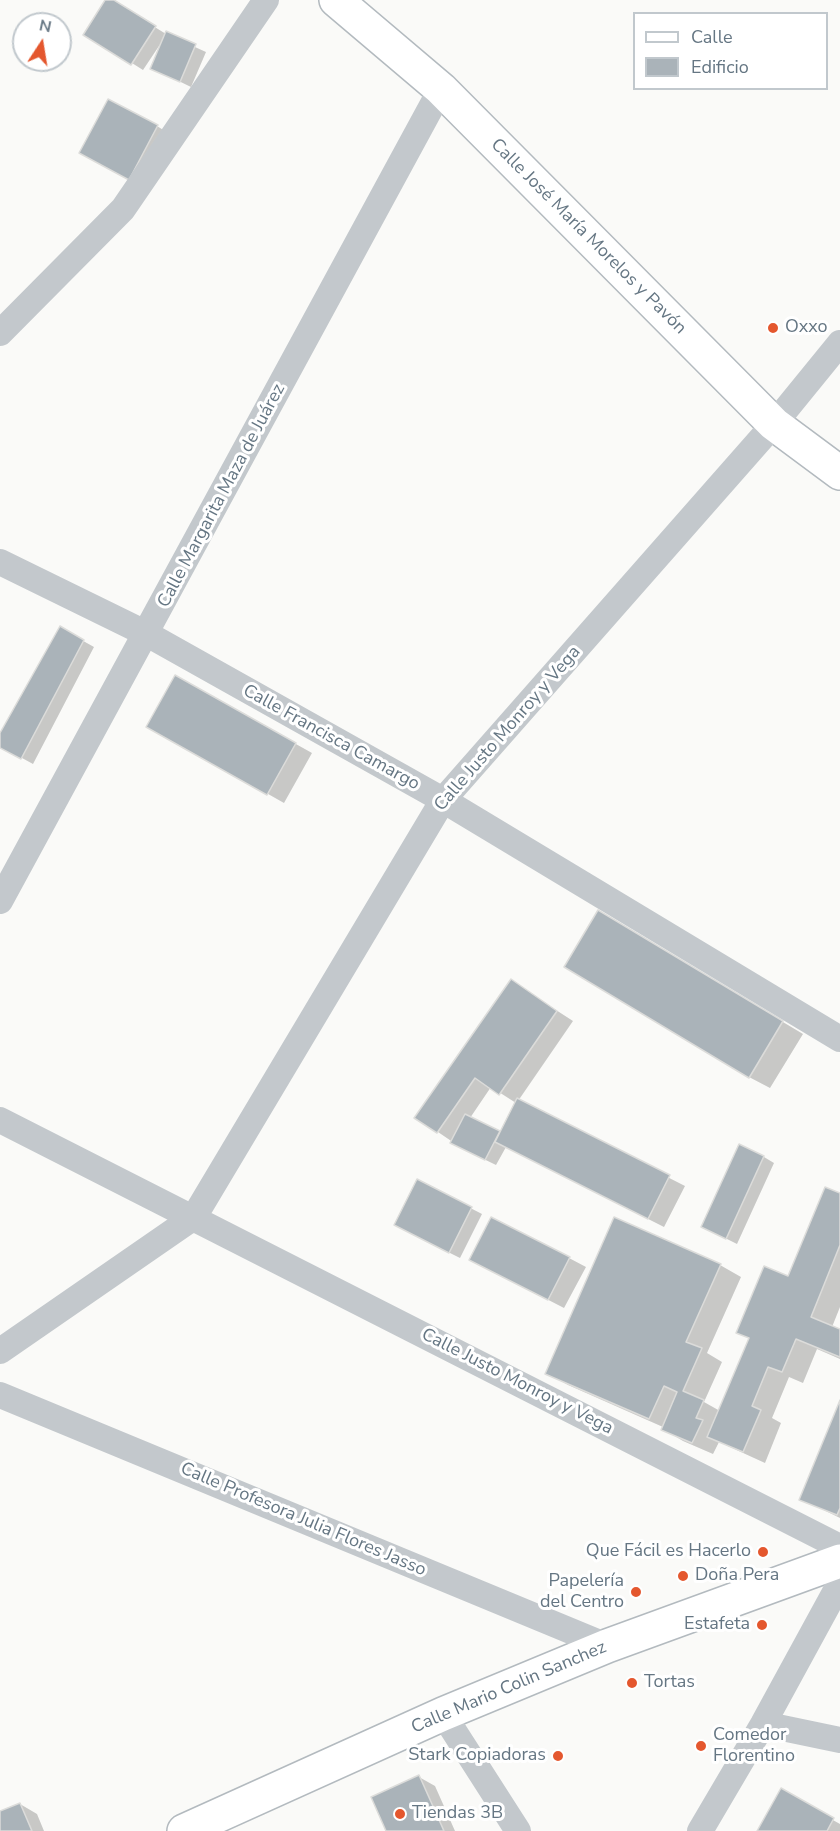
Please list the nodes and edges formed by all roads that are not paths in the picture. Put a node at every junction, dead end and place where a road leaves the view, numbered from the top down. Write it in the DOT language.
graph roads {
  1 [pos="266,0"];
  2 [pos="336,0"];
  3 [pos="441,89"];
  4 [pos="0,333"];
  5 [pos="840,343"];
  6 [pos="774,424"];
  7 [pos="840,473"];
  8 [pos="0,562"];
  9 [pos="147,634"];
  10 [pos="442,800"];
  11 [pos="0,901"];
  12 [pos="840,1039"];
  13 [pos="0,1120"];
  14 [pos="194,1217"];
  15 [pos="0,1351"];
  16 [pos="0,1395"];
  17 [pos="840,1547"];
  18 [pos="840,1561"];
  19 [pos="840,1583"];
  20 [pos="607,1646"];
  21 [pos="443,1714"];
  22 [pos="763,1724"];
  23 [pos="840,1740"];
  24 [pos="184,1831"];
  25 [pos="518,1831"];
  26 [pos="700,1831"];
  1 -- 4 [label="street"];
  2 -- 3 [label="main road, Calle José María Morelos y Pavón"];
  3 -- 6 [label="main road, Calle José María Morelos y Pavón"];
  3 -- 9 [label="street, Calle Margarita Maza de Juárez"];
  5 -- 6 [label="street, Calle Justo Monroy y Vega"];
  6 -- 7 [label="main road, Calle José María Morelos y Pavón"];
  6 -- 10 [label="street, Calle Justo Monroy y Vega"];
  8 -- 9 [label="street, Calle Francisca Camargo"];
  9 -- 10 [label="street, Calle Francisca Camargo"];
  9 -- 11 [label="street, Calle Margarita Maza de Juárez"];
  10 -- 12 [label="street, Calle Francisca Camargo"];
  10 -- 14 [label="street, Calle Justo Monroy y Vega"];
  13 -- 14 [label="street, Calle Justo Monroy y Vega"];
  14 -- 15 [label="street, Calle Justo Monroy y Vega"];
  14 -- 17 [label="street, Calle Justo Monroy y Vega"];
  16 -- 20 [label="street, Calle Profesora Julia Flores Jasso"];
  18 -- 20 [label="main road, Calle Mario Colin Sanchez"];
  19 -- 22 [label="street"];
  20 -- 21 [label="main road, Calle Mario Colin Sanchez"];
  21 -- 24 [label="main road, Calle Mario Colin Sanchez"];
  21 -- 25 [label="street"];
  22 -- 23 [label="street"];
  22 -- 26 [label="street"];
}
